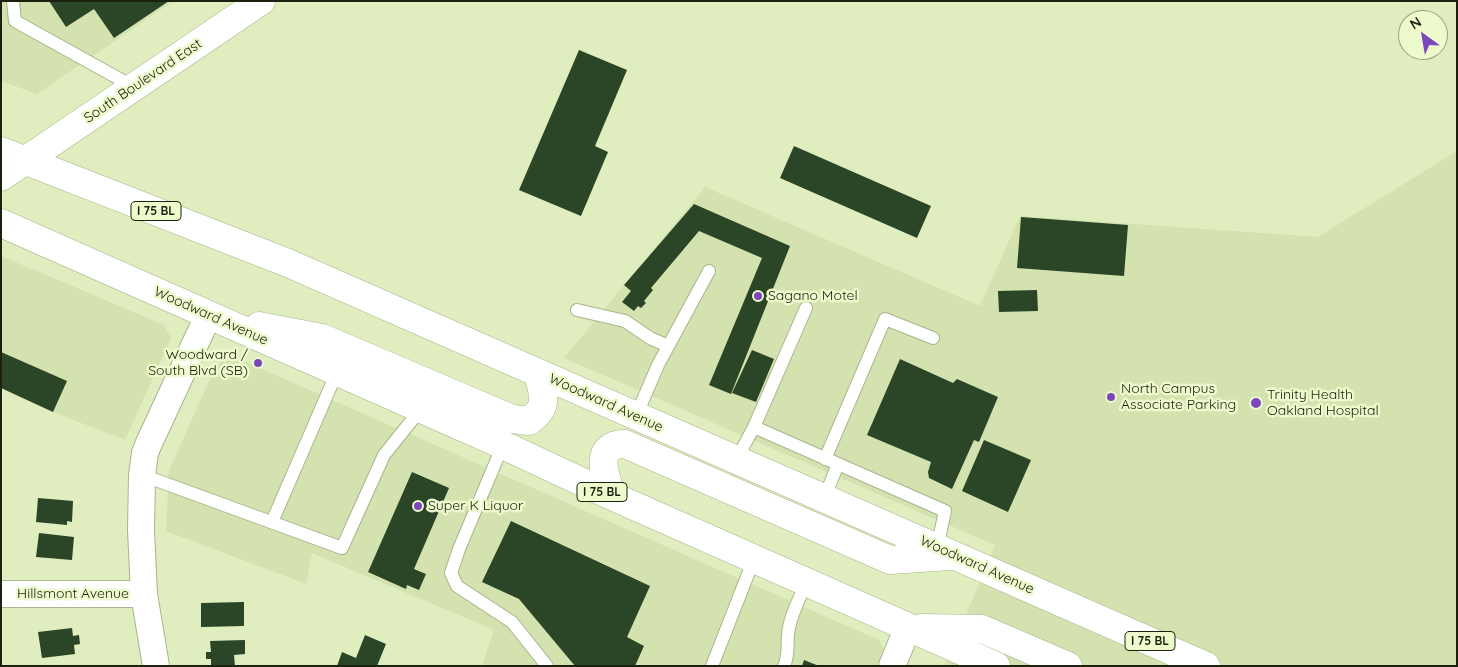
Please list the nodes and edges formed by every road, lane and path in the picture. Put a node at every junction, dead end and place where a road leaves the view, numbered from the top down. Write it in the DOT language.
graph roads {
  1 [pos="13,1"];
  2 [pos="261,1"];
  3 [pos="134,87"];
  4 [pos="13,156"];
  5 [pos="1,176"];
  6 [pos="1,223"];
  7 [pos="709,270"];
  8 [pos="806,308"];
  9 [pos="577,310"];
  10 [pos="208,316"];
  11 [pos="933,338"];
  12 [pos="668,346"];
  13 [pos="338,372"];
  14 [pos="538,373"];
  15 [pos="421,409"];
  16 [pos="636,416"];
  17 [pos="754,427"];
  18 [pos="503,445"];
  19 [pos="825,458"];
  20 [pos="736,460"];
  21 [pos="838,464"];
  22 [pos="142,475"];
  23 [pos="612,496"];
  24 [pos="824,499"];
  25 [pos="272,522"];
  26 [pos="946,552"];
  27 [pos="754,559"];
  28 [pos="806,582"];
  29 [pos="1,594"];
  30 [pos="144,594"];
  31 [pos="908,627"];
  32 [pos="156,666"];
  33 [pos="547,666"];
  34 [pos="712,666"];
  35 [pos="784,666"];
  36 [pos="892,666"];
  37 [pos="996,666"];
  38 [pos="1068,666"];
  39 [pos="1206,666"];
  1 -- 3 [label="lane"];
  2 -- 3 [label="main road, South Boulevard East"];
  3 -- 4 [label="main road, South Boulevard East"];
  4 -- 5 [label="main road, South Boulevard East"];
  4 -- 14 [label="main road, Woodward Avenue / I 75 BL"];
  6 -- 10 [label="main road, Woodward Avenue / I 75 BL"];
  7 -- 12 [label="lane"];
  8 -- 17 [label="lane"];
  9 -- 12 [label="lane"];
  10 -- 13 [label="main road, Woodward Avenue / I 75 BL"];
  10 -- 14 [label="main road"];
  10 -- 22 [label="street"];
  11 -- 19 [label="lane"];
  12 -- 16 [label="lane"];
  13 -- 15 [label="main road, Woodward Avenue / I 75 BL"];
  13 -- 25 [label="lane"];
  14 -- 16 [label="main road, Woodward Avenue / I 75 BL"];
  15 -- 18 [label="main road, Woodward Avenue / I 75 BL"];
  15 -- 25 [label="lane"];
  16 -- 20 [label="main road, Woodward Avenue / I 75 BL"];
  17 -- 19 [label="lane"];
  17 -- 20 [label="lane"];
  18 -- 23 [label="main road, Woodward Avenue / I 75 BL"];
  18 -- 33 [label="lane"];
  19 -- 21 [label="lane"];
  20 -- 24 [label="main road, Woodward Avenue / I 75 BL"];
  21 -- 24 [label="lane"];
  21 -- 26 [label="lane"];
  22 -- 25 [label="lane"];
  22 -- 30 [label="street"];
  23 -- 26 [label="main road"];
  23 -- 27 [label="main road, Woodward Avenue / I 75 BL"];
  24 -- 26 [label="main road, Woodward Avenue / I 75 BL"];
  26 -- 39 [label="main road, Woodward Avenue / I 75 BL"];
  27 -- 28 [label="main road, Woodward Avenue / I 75 BL"];
  27 -- 34 [label="lane"];
  28 -- 31 [label="main road, Woodward Avenue / I 75 BL"];
  28 -- 35 [label="lane"];
  29 -- 30 [label="street, Hillsmont Avenue"];
  30 -- 32 [label="street"];
  31 -- 36 [label="street"];
  31 -- 37 [label="main road, Woodward Avenue / I 75 BL"];
  31 -- 38 [label="main road"];
}
